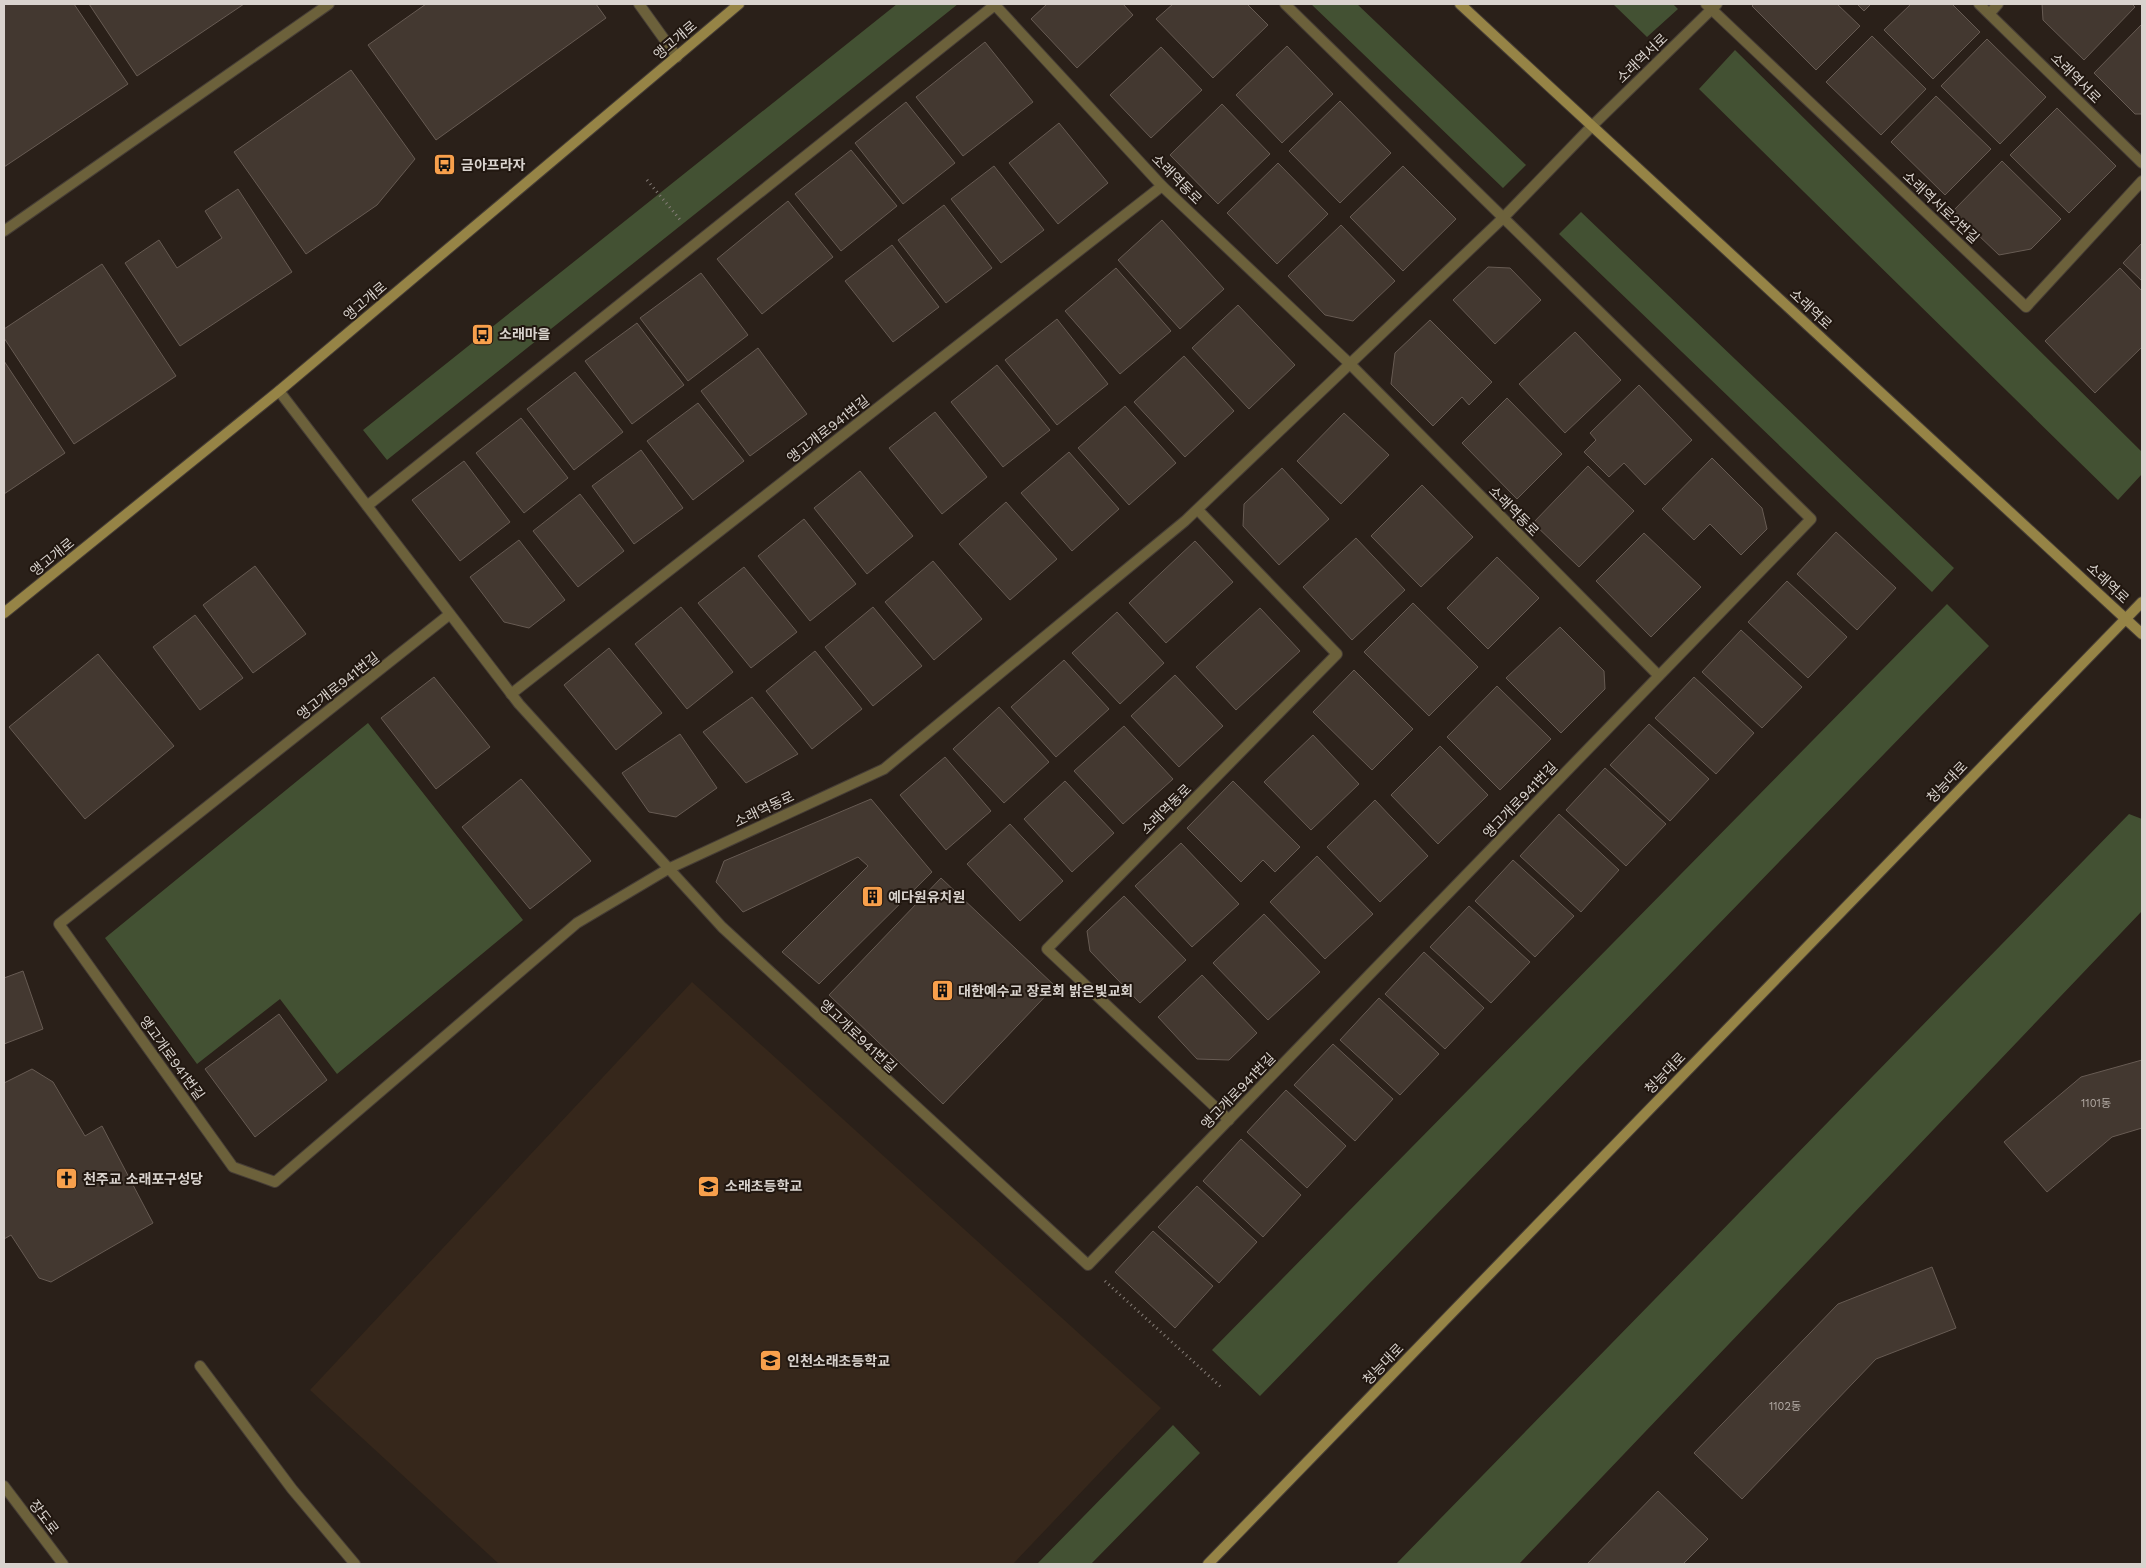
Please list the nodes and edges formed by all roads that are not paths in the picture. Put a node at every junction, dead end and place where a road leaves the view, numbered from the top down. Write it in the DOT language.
graph roads {
  1 [pos="329,4"];
  2 [pos="639,4"];
  3 [pos="739,4"];
  4 [pos="996,4"];
  5 [pos="1285,4"];
  6 [pos="1460,4"];
  7 [pos="1979,4"];
  8 [pos="1998,4"];
  9 [pos="1711,6"];
  10 [pos="1990,13"];
  11 [pos="677,57"];
  12 [pos="1592,126"];
  13 [pos="2142,163"];
  14 [pos="2142,181"];
  15 [pos="1162,186"];
  16 [pos="1503,218"];
  17 [pos="4,231"];
  18 [pos="1350,364"];
  19 [pos="279,391"];
  20 [pos="367,506"];
  21 [pos="1198,510"];
  22 [pos="2142,602"];
  23 [pos="4,613"];
  24 [pos="450,614"];
  25 [pos="2126,618"];
  26 [pos="2142,634"];
  27 [pos="1659,676"];
  28 [pos="510,694"];
  29 [pos="668,868"];
  30 [pos="1229,1120"];
  31 [pos="200,1366"];
  32 [pos="4,1486"];
  33 [pos="63,1564"];
  34 [pos="355,1564"];
  35 [pos="1208,1564"];
  1 -- 17 [label="street"];
  2 -- 11 [label="street"];
  3 -- 11 [label="street, 앵고개로"];
  4 -- 15 [label="street, 소래역동로"];
  4 -- 20 [label="street"];
  5 -- 16 [label="street"];
  6 -- 12 [label="street, 소래역로"];
  7 -- 10 [label="street, 소래역서로"];
  8 -- 10 [label="street"];
  9 -- 12 [label="street, 소래역서로"];
  9 -- 14 [label="street, 소래역서로2번길"];
  10 -- 13 [label="street, 소래역서로"];
  11 -- 19 [label="street, 앵고개로"];
  12 -- 16 [label="street, 소래역동로"];
  12 -- 25 [label="street, 소래역로"];
  15 -- 18 [label="street, 소래역동로"];
  15 -- 28 [label="street, 앵고개로941번길"];
  16 -- 18 [label="street, 소래역동로"];
  16 -- 27 [label="street, 앵고개로941번길"];
  18 -- 21 [label="street, 소래역동로"];
  18 -- 27 [label="street, 소래역동로"];
  19 -- 20 [label="street, 앵고개로941번길"];
  19 -- 23 [label="street, 앵고개로"];
  20 -- 24 [label="street, 앵고개로941번길"];
  21 -- 29 [label="street, 소래역동로"];
  21 -- 30 [label="street, 소래역동로"];
  22 -- 25 [label="street, 청능대로"];
  24 -- 28 [label="street, 앵고개로941번길"];
  24 -- 29 [label="street, 앵고개로941번길"];
  25 -- 26 [label="street, 소래역로"];
  25 -- 35 [label="street, 청능대로"];
  27 -- 30 [label="street, 앵고개로941번길"];
  28 -- 29 [label="street, 앵고개로941번길"];
  29 -- 30 [label="street, 앵고개로941번길"];
  31 -- 34 [label="street"];
  32 -- 33 [label="street, 장도로"];
}
